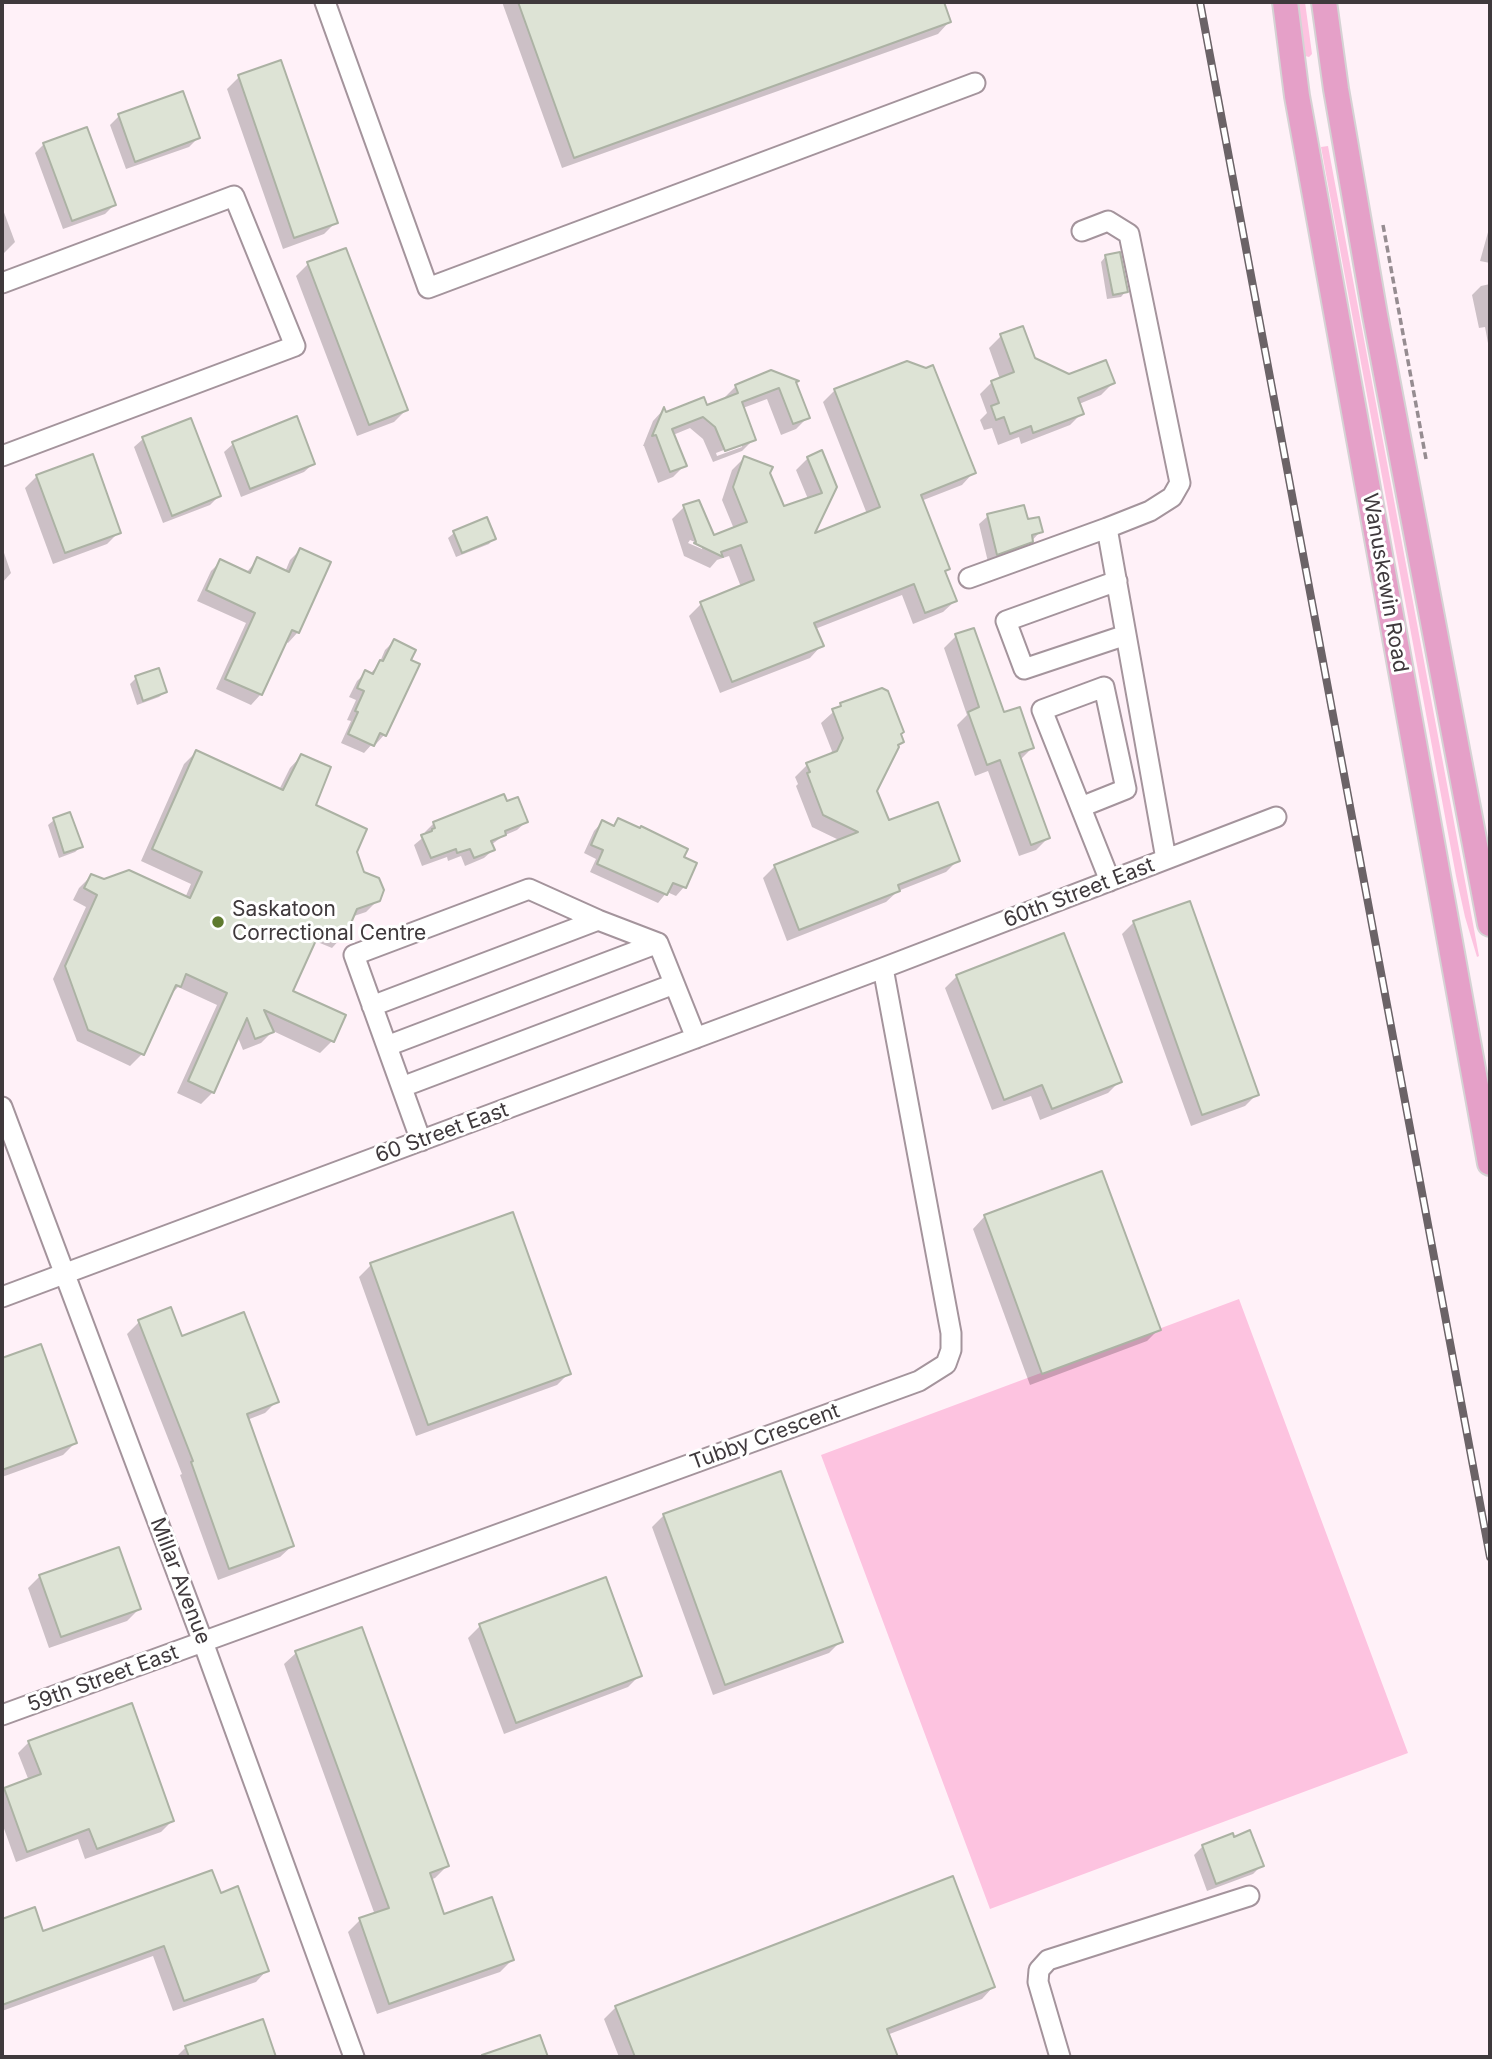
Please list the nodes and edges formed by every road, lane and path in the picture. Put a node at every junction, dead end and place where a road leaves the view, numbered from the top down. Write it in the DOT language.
graph roads {
  1 [pos="325,2"];
  2 [pos="1285,2"];
  3 [pos="1324,2"];
  4 [pos="975,83"];
  5 [pos="1382,219"];
  6 [pos="1082,231"];
  7 [pos="2,283"];
  8 [pos="2,456"];
  9 [pos="1426,459"];
  10 [pos="1107,528"];
  11 [pos="969,578"];
  12 [pos="1117,581"];
  13 [pos="1126,635"];
  14 [pos="1081,807"];
  15 [pos="1276,817"];
  16 [pos="1166,859"];
  17 [pos="1110,881"];
  18 [pos="598,920"];
  19 [pos="1490,924"];
  20 [pos="658,943"];
  21 [pos="883,968"];
  22 [pos="674,984"];
  23 [pos="372,1006"];
  24 [pos="696,1038"];
  25 [pos="387,1046"];
  26 [pos="402,1087"];
  27 [pos="2,1107"];
  28 [pos="421,1140"];
  29 [pos="1490,1163"];
  30 [pos="64,1274"];
  31 [pos="2,1297"];
  32 [pos="203,1642"];
  33 [pos="2,1715"];
  34 [pos="1249,1896"];
  35 [pos="354,2057"];
  36 [pos="1060,2057"];
  1 -- 4 [label="street"];
  2 -- 29 [label="main road, Wanuskewin Road"];
  3 -- 19 [label="main road, Wanuskewin Road"];
  5 -- 9 [label="path"];
  6 -- 10 [label="street"];
  7 -- 8 [label="street"];
  10 -- 11 [label="street"];
  10 -- 12 [label="street"];
  12 -- 13 [label="street"];
  12 -- 13 [label="street"];
  13 -- 16 [label="street"];
  14 -- 14 [label="street"];
  14 -- 17 [label="street"];
  15 -- 16 [label="street, 60th Street East"];
  16 -- 17 [label="street, 60th Street East"];
  17 -- 21 [label="street, 60th Street East"];
  18 -- 20 [label="street"];
  18 -- 23 [label="street"];
  18 -- 23 [label="street"];
  20 -- 22 [label="street"];
  20 -- 25 [label="street"];
  21 -- 24 [label="street, 60 Street East"];
  21 -- 32 [label="street, Tubby Crescent"];
  22 -- 24 [label="street"];
  22 -- 26 [label="street"];
  23 -- 25 [label="street"];
  24 -- 28 [label="street, 60 Street East"];
  25 -- 26 [label="street"];
  26 -- 28 [label="street"];
  27 -- 30 [label="street, Millar Avenue"];
  28 -- 30 [label="street, 60 Street East"];
  30 -- 31 [label="street, 60 Street East"];
  30 -- 32 [label="street, Millar Avenue"];
  32 -- 33 [label="street, 59th Street East"];
  32 -- 35 [label="street, Millar Avenue"];
  34 -- 36 [label="street"];
}
